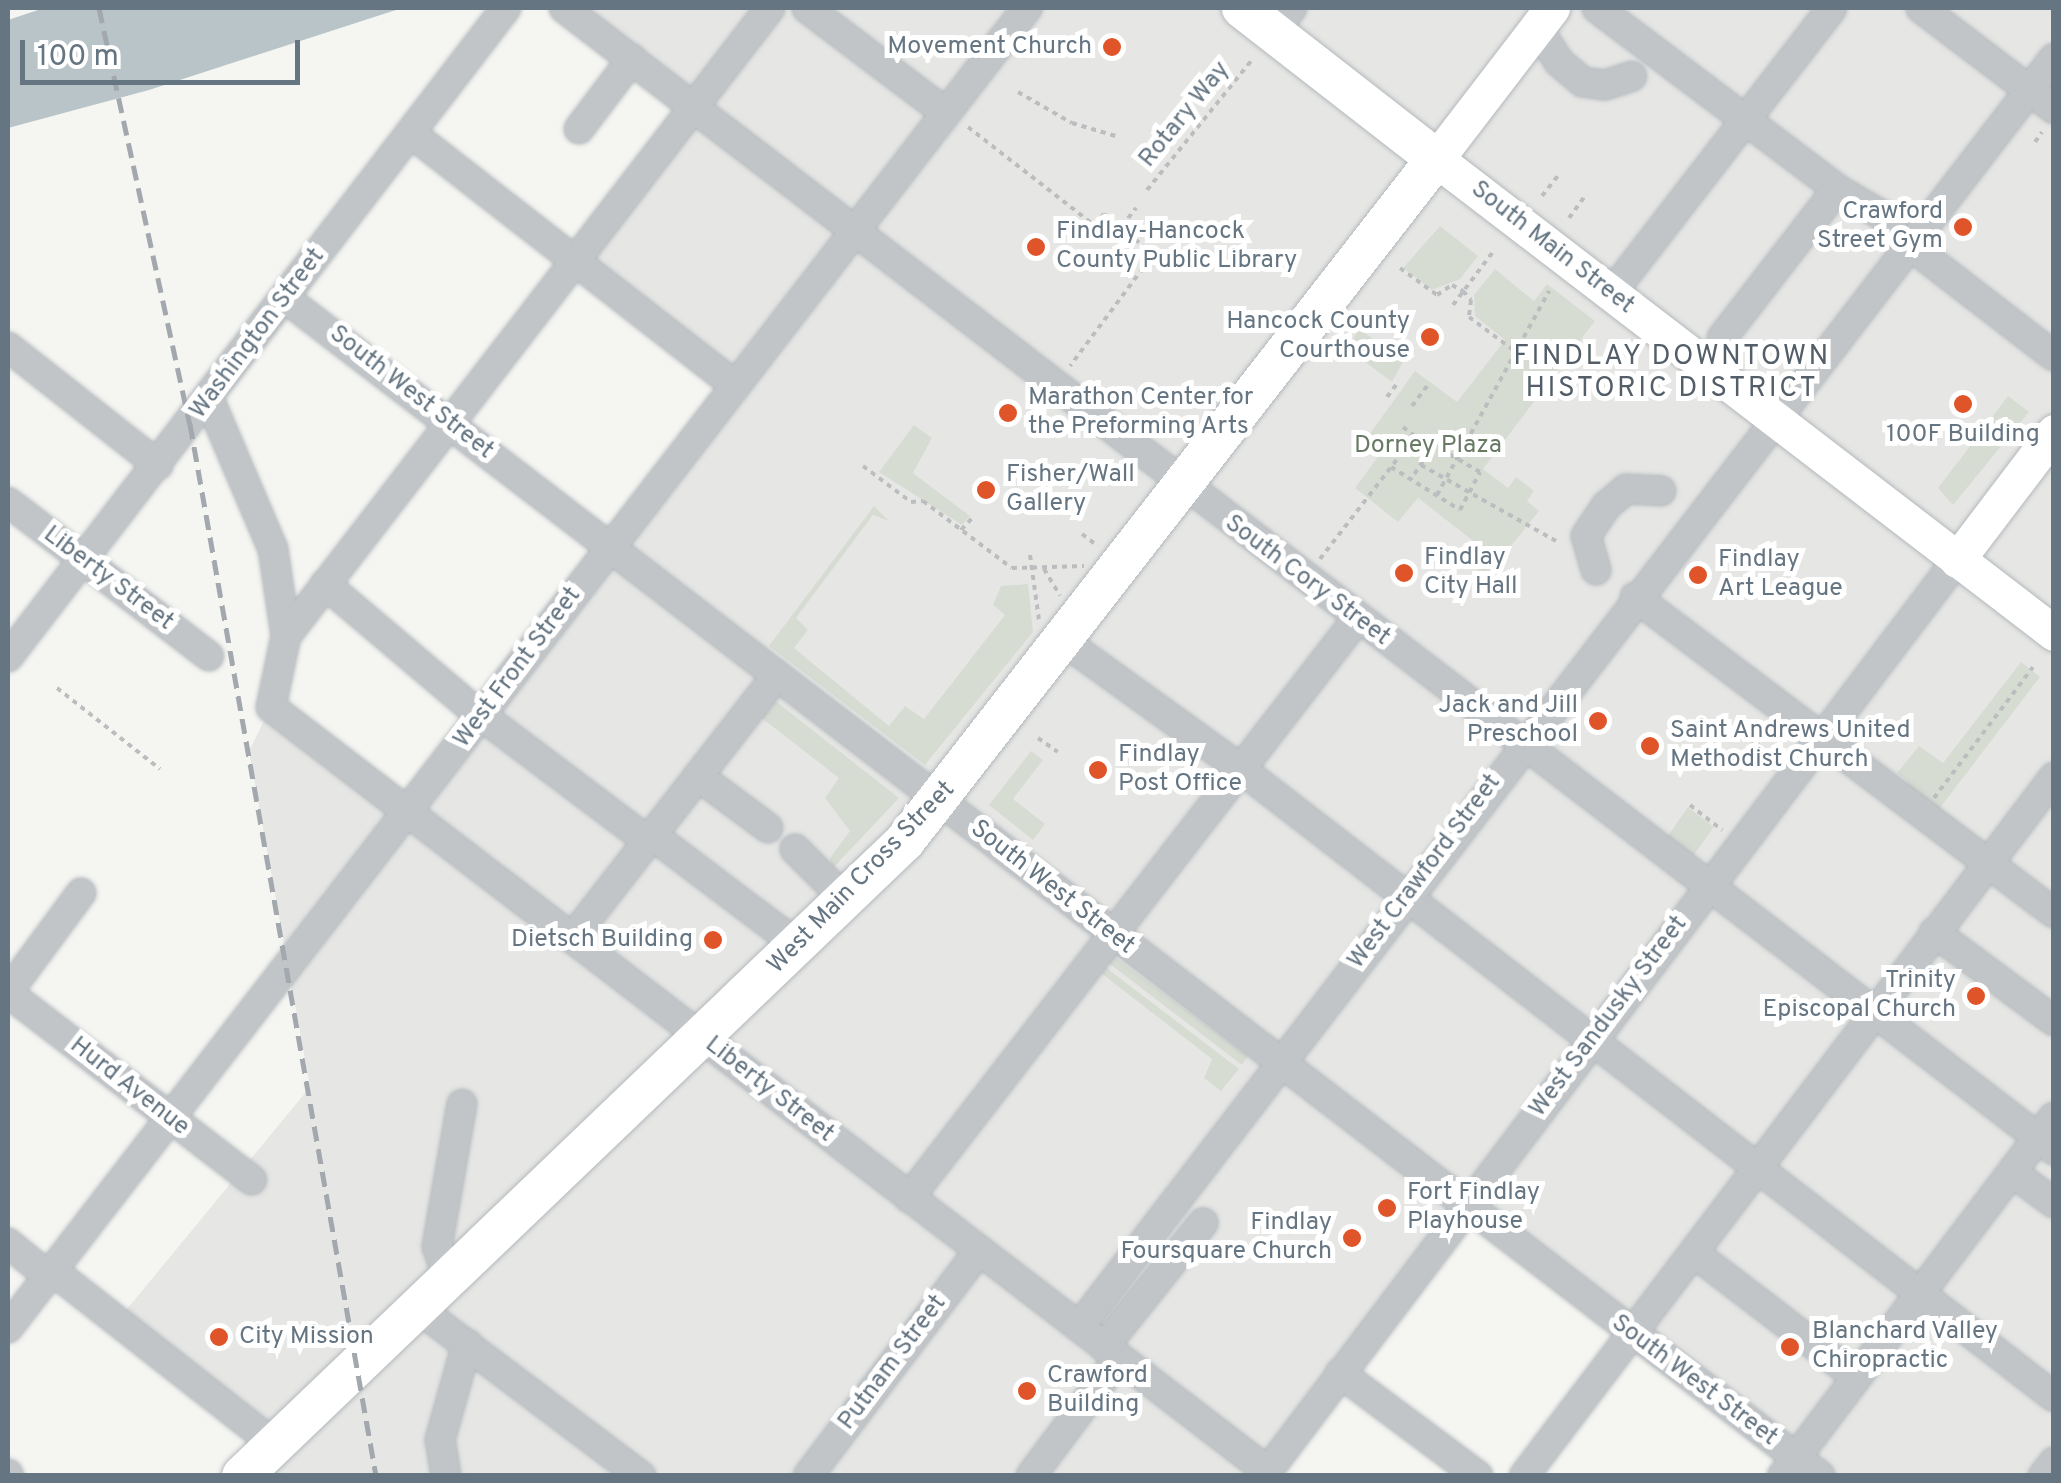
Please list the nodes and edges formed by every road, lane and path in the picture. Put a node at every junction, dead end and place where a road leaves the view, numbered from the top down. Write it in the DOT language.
graph roads {
  1 [pos="506,8"];
  2 [pos="564,8"];
  3 [pos="770,8"];
  4 [pos="807,8"];
  5 [pos="1027,8"];
  6 [pos="1242,8"];
  7 [pos="1598,8"];
  8 [pos="1832,8"];
  9 [pos="1921,8"];
  10 [pos="1544,18"];
  11 [pos="1272,34"];
  12 [pos="2054,58"];
  13 [pos="632,59"];
  14 [pos="1632,76"];
  15 [pos="2029,90"];
  16 [pos="1018,92"];
  17 [pos="693,106"];
  18 [pos="1746,119"];
  19 [pos="957,120"];
  20 [pos="579,129"];
  21 [pos="2042,132"];
  22 [pos="412,134"];
  23 [pos="1119,137"];
  24 [pos="1436,159"];
  25 [pos="1559,174"];
  26 [pos="1836,189"];
  27 [pos="1147,190"];
  28 [pos="1542,196"];
  29 [pos="1585,196"];
  30 [pos="1136,208"];
  31 [pos="1569,218"];
  32 [pos="1122,226"];
  33 [pos="854,231"];
  34 [pos="1908,244"];
  35 [pos="1496,249"];
  36 [pos="575,260"];
  37 [pos="1400,268"];
  38 [pos="1463,291"];
  39 [pos="1550,291"];
  40 [pos="1611,294"];
  41 [pos="285,298"];
  42 [pos="1453,306"];
  43 [pos="1722,338"];
  44 [pos="1802,342"];
  45 [pos="8,347"];
  46 [pos="1516,352"];
  47 [pos="1794,354"];
  48 [pos="2054,356"];
  49 [pos="1399,381"];
  50 [pos="736,386"];
  51 [pos="1055,386"];
  52 [pos="1428,386"];
  53 [pos="1387,397"];
  54 [pos="209,399"];
  55 [pos="1412,406"];
  56 [pos="1772,417"];
  57 [pos="448,422"];
  58 [pos="1404,427"];
  59 [pos="2054,432"];
  60 [pos="1457,459"];
  61 [pos="1421,464"];
  62 [pos="158,465"];
  63 [pos="863,466"];
  64 [pos="1391,466"];
  65 [pos="1447,478"];
  66 [pos="1411,479"];
  67 [pos="1184,486"];
  68 [pos="1470,491"];
  69 [pos="1437,496"];
  70 [pos="1683,496"];
  71 [pos="8,502"];
  72 [pos="973,518"];
  73 [pos="961,530"];
  74 [pos="1082,534"];
  75 [pos="1556,541"];
  76 [pos="610,547"];
  77 [pos="1105,551"];
  78 [pos="1030,555"];
  79 [pos="83,558"];
  80 [pos="1957,560"];
  81 [pos="1094,566"];
  82 [pos="1032,567"];
  83 [pos="1043,567"];
  84 [pos="1596,570"];
  85 [pos="1305,579"];
  86 [pos="325,584"];
  87 [pos="1635,597"];
  88 [pos="1357,618"];
  89 [pos="1057,627"];
  90 [pos="2054,633"];
  91 [pos="286,636"];
  92 [pos="209,656"];
  93 [pos="8,658"];
  94 [pos="2034,667"];
  95 [pos="777,676"];
  96 [pos="57,688"];
  97 [pos="482,716"];
  98 [pos="1742,733"];
  99 [pos="1822,737"];
  100 [pos="1038,738"];
  101 [pos="1522,744"];
  102 [pos="1058,752"];
  103 [pos="1776,758"];
  104 [pos="160,769"];
  105 [pos="1241,769"];
  106 [pos="698,776"];
  107 [pos="2054,776"];
  108 [pos="940,801"];
  109 [pos="1690,804"];
  110 [pos="408,810"];
  111 [pos="1922,813"];
  112 [pos="768,828"];
  113 [pos="1722,830"];
  114 [pos="650,838"];
  115 [pos="795,849"];
  116 [pos="1987,863"];
  117 [pos="1708,887"];
  118 [pos="81,893"];
  119 [pos="1404,899"];
  120 [pos="846,901"];
  121 [pos="2054,913"];
  122 [pos="1934,932"];
  123 [pos="1114,936"];
  124 [pos="573,937"];
  125 [pos="799,946"];
  126 [pos="8,992"];
  127 [pos="1873,1012"];
  128 [pos="2054,1021"];
  129 [pos="702,1039"];
  130 [pos="1589,1044"];
  131 [pos="1278,1063"];
  132 [pos="462,1104"];
  133 [pos="168,1118"];
  134 [pos="2048,1135"];
  135 [pos="1756,1169"];
  136 [pos="2012,1172"];
  137 [pos="252,1180"];
  138 [pos="909,1198"];
  139 [pos="2054,1203"];
  140 [pos="1465,1208"];
  141 [pos="1203,1223"];
  142 [pos="8,1243"];
  143 [pos="979,1251"];
  144 [pos="1694,1253"];
  145 [pos="50,1273"];
  146 [pos="449,1281"];
  147 [pos="1918,1296"];
  148 [pos="419,1309"];
  149 [pos="1079,1327"];
  150 [pos="8,1328"];
  151 [pos="1633,1336"];
  152 [pos="467,1344"];
  153 [pos="1112,1353"];
  154 [pos="1340,1373"];
  155 [pos="1856,1376"];
  156 [pos="2054,1397"];
  157 [pos="275,1445"];
  158 [pos="2054,1462"];
  159 [pos="1789,1466"];
  160 [pos="1277,1470"];
  161 [pos="242,1476"];
  162 [pos="446,1476"];
  163 [pos="641,1476"];
  164 [pos="808,1476"];
  165 [pos="1031,1476"];
  166 [pos="1478,1476"];
  167 [pos="1524,1476"];
  168 [pos="1820,1476"];
  169 [pos="2043,1476"];
  1 -- 22 [label="street, Washington Street"];
  2 -- 13 [label="street, South Cory Street"];
  3 -- 17 [label="street"];
  4 -- 19 [label="street"];
  5 -- 19 [label="street, West Front Street"];
  6 -- 11 [label="highway, South Main Street"];
  7 -- 18 [label="street"];
  8 -- 18 [label="street"];
  9 -- 15 [label="street"];
  10 -- 14 [label="street"];
  10 -- 24 [label="main road"];
  11 -- 24 [label="highway, South Main Street"];
  11 -- 27 [label="path, Rotary Way"];
  12 -- 15 [label="street, West Crawford Street"];
  13 -- 17 [label="street, South Cory Street"];
  13 -- 20 [label="street"];
  15 -- 21 [label="street"];
  15 -- 34 [label="street, West Crawford Street"];
  16 -- 23 [label="path"];
  17 -- 33 [label="street, South Cory Street"];
  17 -- 36 [label="street"];
  18 -- 26 [label="street"];
  18 -- 40 [label="street"];
  19 -- 32 [label="path"];
  19 -- 33 [label="street, West Front Street"];
  22 -- 36 [label="street"];
  22 -- 41 [label="street, Washington Street"];
  24 -- 40 [label="main road, South Main Street"];
  24 -- 67 [label="highway, West Main Cross Street"];
  25 -- 28 [label="path"];
  26 -- 34 [label="street"];
  26 -- 43 [label="street"];
  29 -- 31 [label="path"];
  30 -- 32 [label="path"];
  32 -- 51 [label="path"];
  33 -- 50 [label="street, West Front Street"];
  33 -- 51 [label="street, South Cory Street"];
  34 -- 48 [label="street"];
  34 -- 56 [label="street, West Crawford Street"];
  35 -- 38 [label="path"];
  36 -- 50 [label="street"];
  36 -- 57 [label="street"];
  37 -- 38 [label="path"];
  38 -- 42 [label="path"];
  38 -- 46 [label="path"];
  39 -- 46 [label="path"];
  40 -- 56 [label="main road, South Main Street"];
  41 -- 54 [label="street, Washington Street"];
  41 -- 57 [label="street, South West Street"];
  44 -- 47 [label="path"];
  45 -- 62 [label="street"];
  46 -- 60 [label="path"];
  49 -- 53 [label="path"];
  50 -- 76 [label="street, West Front Street"];
  51 -- 67 [label="street, South Cory Street"];
  52 -- 55 [label="path"];
  54 -- 62 [label="street, Washington Street"];
  54 -- 91 [label="street"];
  56 -- 70 [label="street, West Crawford Street"];
  56 -- 80 [label="main road, South Main Street"];
  57 -- 76 [label="street, South West Street"];
  57 -- 86 [label="street"];
  58 -- 64 [label="path"];
  59 -- 80 [label="main road"];
  60 -- 61 [label="path"];
  60 -- 65 [label="path"];
  60 -- 68 [label="path"];
  61 -- 65 [label="path"];
  61 -- 66 [label="path"];
  62 -- 79 [label="street, Washington Street"];
  63 -- 73 [label="path"];
  64 -- 66 [label="path"];
  64 -- 85 [label="path"];
  65 -- 68 [label="path"];
  65 -- 69 [label="path"];
  66 -- 69 [label="path"];
  67 -- 85 [label="street, South Cory Street"];
  67 -- 89 [label="highway, West Main Cross Street"];
  68 -- 69 [label="path"];
  68 -- 75 [label="path"];
  70 -- 84 [label="street"];
  70 -- 87 [label="street, West Crawford Street"];
  71 -- 79 [label="street, Liberty Street"];
  72 -- 73 [label="path"];
  73 -- 82 [label="path"];
  74 -- 77 [label="path"];
  76 -- 95 [label="street, South West Street"];
  76 -- 97 [label="street, West Front Street"];
  78 -- 82 [label="path"];
  79 -- 92 [label="street, Liberty Street"];
  79 -- 93 [label="street, Washington Street"];
  80 -- 90 [label="main road, South Main Street"];
  80 -- 99 [label="street, West Sandusky Street"];
  81 -- 83 [label="path"];
  82 -- 83 [label="path"];
  82 -- 89 [label="path"];
  83 -- 89 [label="path"];
  85 -- 88 [label="street, South Cory Street"];
  86 -- 91 [label="street"];
  86 -- 97 [label="street"];
  87 -- 99 [label="street"];
  87 -- 101 [label="street, West Crawford Street"];
  88 -- 101 [label="street, South Cory Street"];
  88 -- 105 [label="street"];
  89 -- 105 [label="street"];
  89 -- 108 [label="highway, West Main Cross Street"];
  91 -- 110 [label="street, Liberty Street"];
  94 -- 111 [label="path"];
  95 -- 106 [label="street"];
  95 -- 108 [label="street, South West Street"];
  96 -- 104 [label="path"];
  97 -- 110 [label="street, West Front Street"];
  97 -- 114 [label="street"];
  98 -- 103 [label="path"];
  99 -- 111 [label="street"];
  99 -- 117 [label="street, West Sandusky Street"];
  100 -- 102 [label="path"];
  101 -- 117 [label="street, South Cory Street"];
  101 -- 119 [label="street, West Crawford Street"];
  105 -- 119 [label="street"];
  105 -- 123 [label="street"];
  106 -- 112 [label="street"];
  106 -- 114 [label="street"];
  107 -- 116 [label="street"];
  108 -- 120 [label="highway, West Main Cross Street"];
  108 -- 123 [label="street, South West Street"];
  109 -- 113 [label="path"];
  110 -- 124 [label="street, Liberty Street"];
  110 -- 133 [label="street, West Front Street"];
  111 -- 116 [label="street"];
  114 -- 124 [label="street"];
  114 -- 125 [label="street"];
  115 -- 120 [label="street"];
  116 -- 121 [label="street"];
  116 -- 122 [label="street"];
  117 -- 127 [label="street, South Cory Street"];
  117 -- 130 [label="street, West Sandusky Street"];
  118 -- 126 [label="street"];
  119 -- 130 [label="street"];
  119 -- 131 [label="street, West Crawford Street"];
  120 -- 125 [label="highway, West Main Cross Street"];
  122 -- 127 [label="street"];
  122 -- 128 [label="street"];
  123 -- 131 [label="street, South West Street"];
  123 -- 138 [label="street"];
  124 -- 129 [label="street, Liberty Street"];
  125 -- 129 [label="highway, West Main Cross Street"];
  126 -- 133 [label="street, Hurd Avenue"];
  127 -- 134 [label="street, South Cory Street"];
  127 -- 135 [label="street"];
  129 -- 138 [label="street, Liberty Street"];
  129 -- 146 [label="highway, West Main Cross Street"];
  130 -- 135 [label="street"];
  130 -- 140 [label="street, West Sandusky Street"];
  131 -- 140 [label="street, South West Street"];
  131 -- 149 [label="street, West Crawford Street"];
  132 -- 146 [label="street"];
  133 -- 137 [label="street, Hurd Avenue"];
  133 -- 145 [label="street, West Front Street"];
  134 -- 136 [label="street"];
  135 -- 144 [label="street"];
  135 -- 147 [label="street"];
  136 -- 139 [label="street"];
  136 -- 147 [label="street"];
  138 -- 143 [label="street, Liberty Street"];
  140 -- 151 [label="street, South West Street"];
  140 -- 154 [label="street, West Sandusky Street"];
  141 -- 153 [label="street"];
  142 -- 145 [label="street"];
  143 -- 149 [label="street, Liberty Street"];
  143 -- 164 [label="street, Putnam Street"];
  144 -- 151 [label="street"];
  144 -- 155 [label="street"];
  145 -- 150 [label="street, West Front Street"];
  145 -- 157 [label="street"];
  146 -- 148 [label="highway, West Main Cross Street"];
  147 -- 155 [label="street"];
  147 -- 156 [label="street"];
  148 -- 152 [label="street"];
  148 -- 157 [label="highway, West Main Cross Street"];
  149 -- 153 [label="street, Liberty Street"];
  151 -- 159 [label="street, South West Street"];
  151 -- 167 [label="street"];
  152 -- 162 [label="street"];
  152 -- 163 [label="street"];
  153 -- 160 [label="street, Liberty Street"];
  153 -- 165 [label="street"];
  154 -- 160 [label="street, West Sandusky Street"];
  154 -- 166 [label="street"];
  155 -- 159 [label="street"];
  157 -- 161 [label="highway, West Main Cross Street"];
  158 -- 169 [label="street"];
  159 -- 168 [label="street, South West Street"];
}
